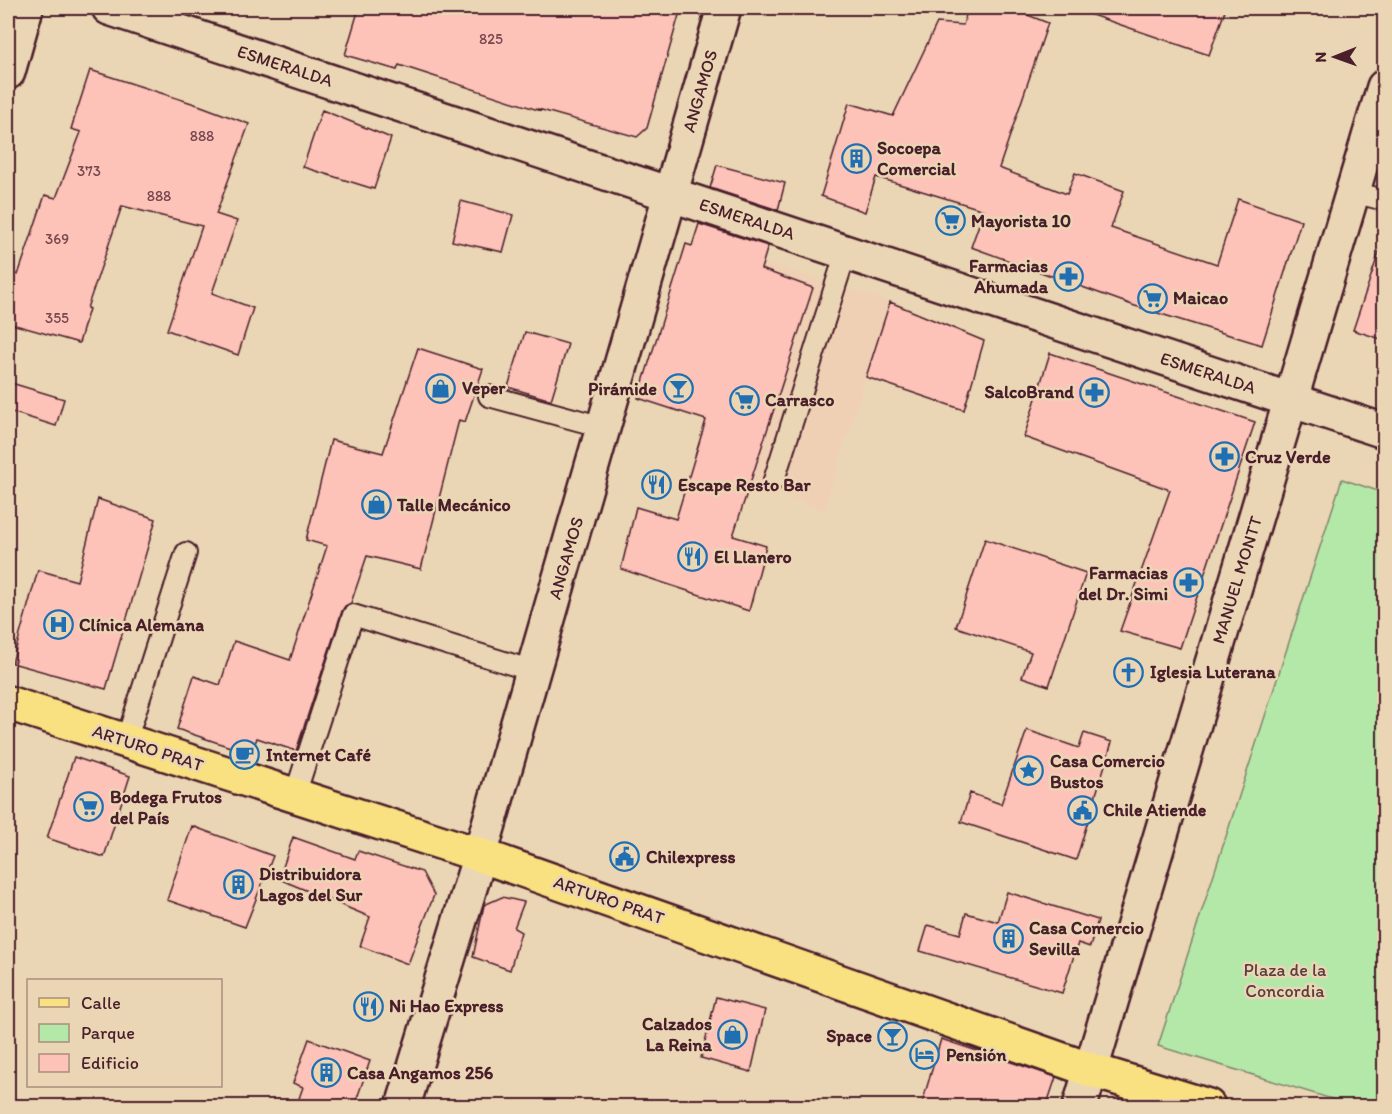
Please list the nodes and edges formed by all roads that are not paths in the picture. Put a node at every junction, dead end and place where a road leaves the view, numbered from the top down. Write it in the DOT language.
graph roads {
  1 [pos="26,8"];
  2 [pos="109,8"];
  3 [pos="724,8"];
  4 [pos="8,72"];
  5 [pos="1384,87"];
  6 [pos="1353,192"];
  7 [pos="671,194"];
  8 [pos="1384,200"];
  9 [pos="846,252"];
  10 [pos="489,396"];
  11 [pos="1291,400"];
  12 [pos="603,427"];
  13 [pos="1384,431"];
  14 [pos="774,480"];
  15 [pos="186,553"];
  16 [pos="533,671"];
  17 [pos="8,703"];
  18 [pos="126,741"];
  19 [pos="295,795"];
  20 [pos="480,855"];
  21 [pos="1091,1070"];
  22 [pos="403,1107"];
  23 [pos="1080,1107"];
  24 [pos="1208,1107"];
  1 -- 4 [label="street"];
  2 -- 7 [label="street, ESMERALDA"];
  3 -- 7 [label="street, ANGAMOS"];
  5 -- 6 [label="street, MANUEL MONTT"];
  6 -- 8 [label="lane"];
  6 -- 11 [label="street, MANUEL MONTT"];
  7 -- 9 [label="street, ESMERALDA"];
  7 -- 12 [label="street, ANGAMOS"];
  9 -- 11 [label="street, ESMERALDA"];
  9 -- 14 [label="lane"];
  10 -- 12 [label="lane"];
  11 -- 13 [label="street, ESMERALDA"];
  11 -- 21 [label="street, MANUEL MONTT"];
  12 -- 16 [label="street, ANGAMOS"];
  15 -- 18 [label="lane"];
  16 -- 19 [label="lane"];
  16 -- 20 [label="street, ANGAMOS"];
  17 -- 18 [label="main road, ARTURO PRAT"];
  18 -- 19 [label="main road, ARTURO PRAT"];
  19 -- 20 [label="main road, ARTURO PRAT"];
  20 -- 21 [label="main road, ARTURO PRAT"];
  20 -- 22 [label="street, ANGAMOS"];
  21 -- 23 [label="street, MANUEL MONTT"];
  21 -- 24 [label="main road, ARTURO PRAT"];
}
